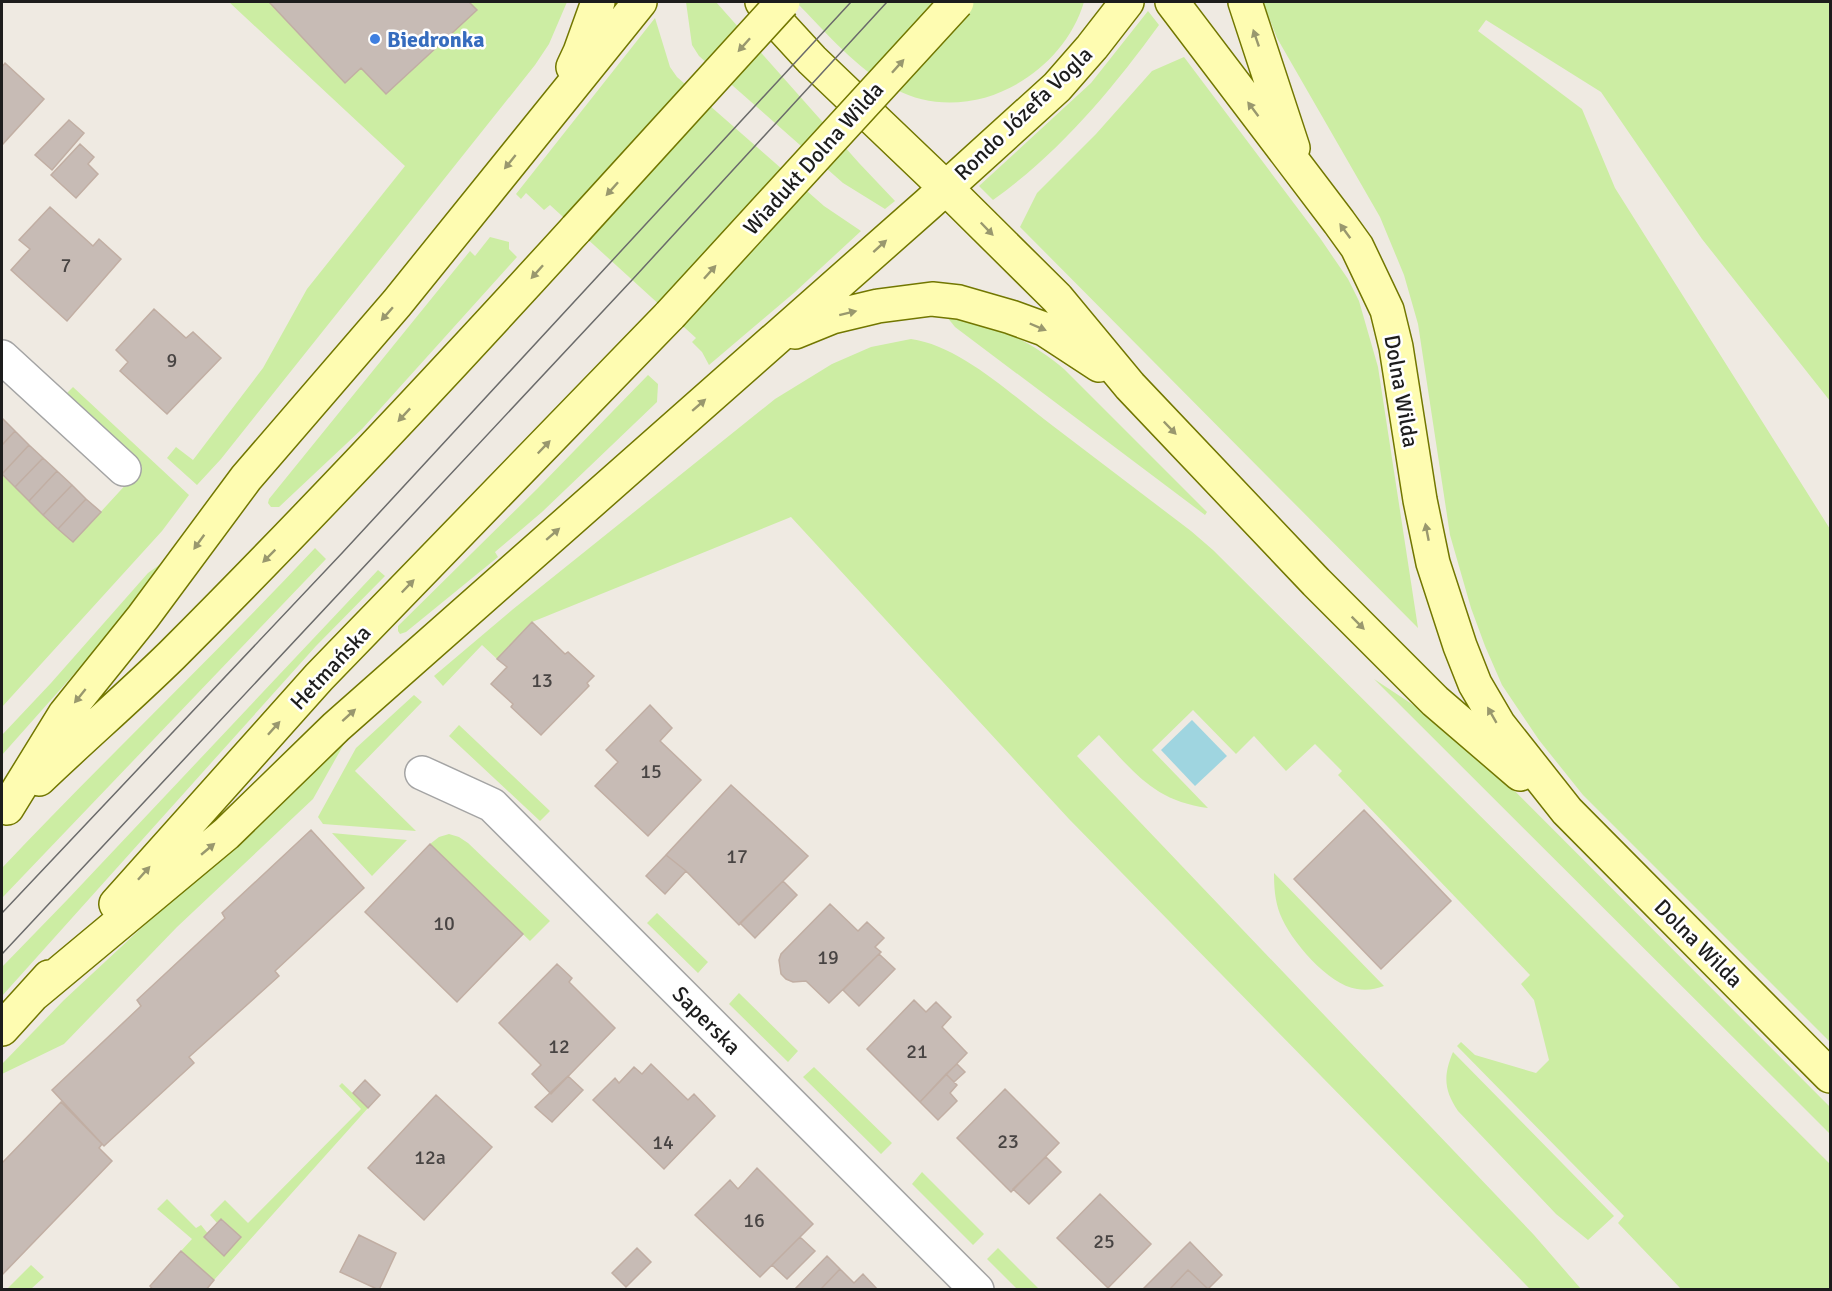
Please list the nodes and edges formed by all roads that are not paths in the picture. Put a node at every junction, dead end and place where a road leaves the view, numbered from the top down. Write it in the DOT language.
graph roads {
  1 [pos="598,2"];
  2 [pos="640,2"];
  3 [pos="762,2"];
  4 [pos="783,2"];
  5 [pos="957,2"];
  6 [pos="1127,2"];
  7 [pos="1172,2"];
  8 [pos="1245,2"];
  9 [pos="546,117"];
  10 [pos="1301,173"];
  11 [pos="946,188"];
  12 [pos="670,315"];
  13 [pos="774,341"];
  14 [pos="2,357"];
  15 [pos="1130,386"];
  16 [pos="124,469"];
  17 [pos="422,772"];
  18 [pos="1567,810"];
  19 [pos="4,811"];
  20 [pos="34,994"];
  21 [pos="2,1029"];
  22 [pos="1830,1076"];
  23 [pos="977,1290"];
  1 -- 9 [label="main road"];
  2 -- 9 [label="main road"];
  3 -- 11 [label="main road, Rondo Józefa Vogla"];
  4 -- 19 [label="main road, one-way, bridge"];
  12 -- 5 [label="main road, Wiadukt Dolna Wilda, one-way, bridge"];
  6 -- 11 [label="main road, Rondo Józefa Vogla"];
  10 -- 7 [label="main road, Dolna Wilda, one-way"];
  10 -- 8 [label="main road, one-way"];
  9 -- 19 [label="main road, one-way"];
  18 -- 10 [label="main road, Dolna Wilda, one-way"];
  13 -- 11 [label="main road, one-way"];
  11 -- 15 [label="main road, Dolna Wilda, one-way"];
  20 -- 12 [label="main road, Hetmańska, one-way"];
  13 -- 15 [label="main road, one-way"];
  20 -- 13 [label="main road, one-way"];
  14 -- 16 [label="street"];
  15 -- 18 [label="main road, Dolna Wilda, one-way"];
  17 -- 23 [label="street, Saperska"];
  18 -- 22 [label="main road, Dolna Wilda"];
  20 -- 21 [label="main road, Hetmańska"];
}
